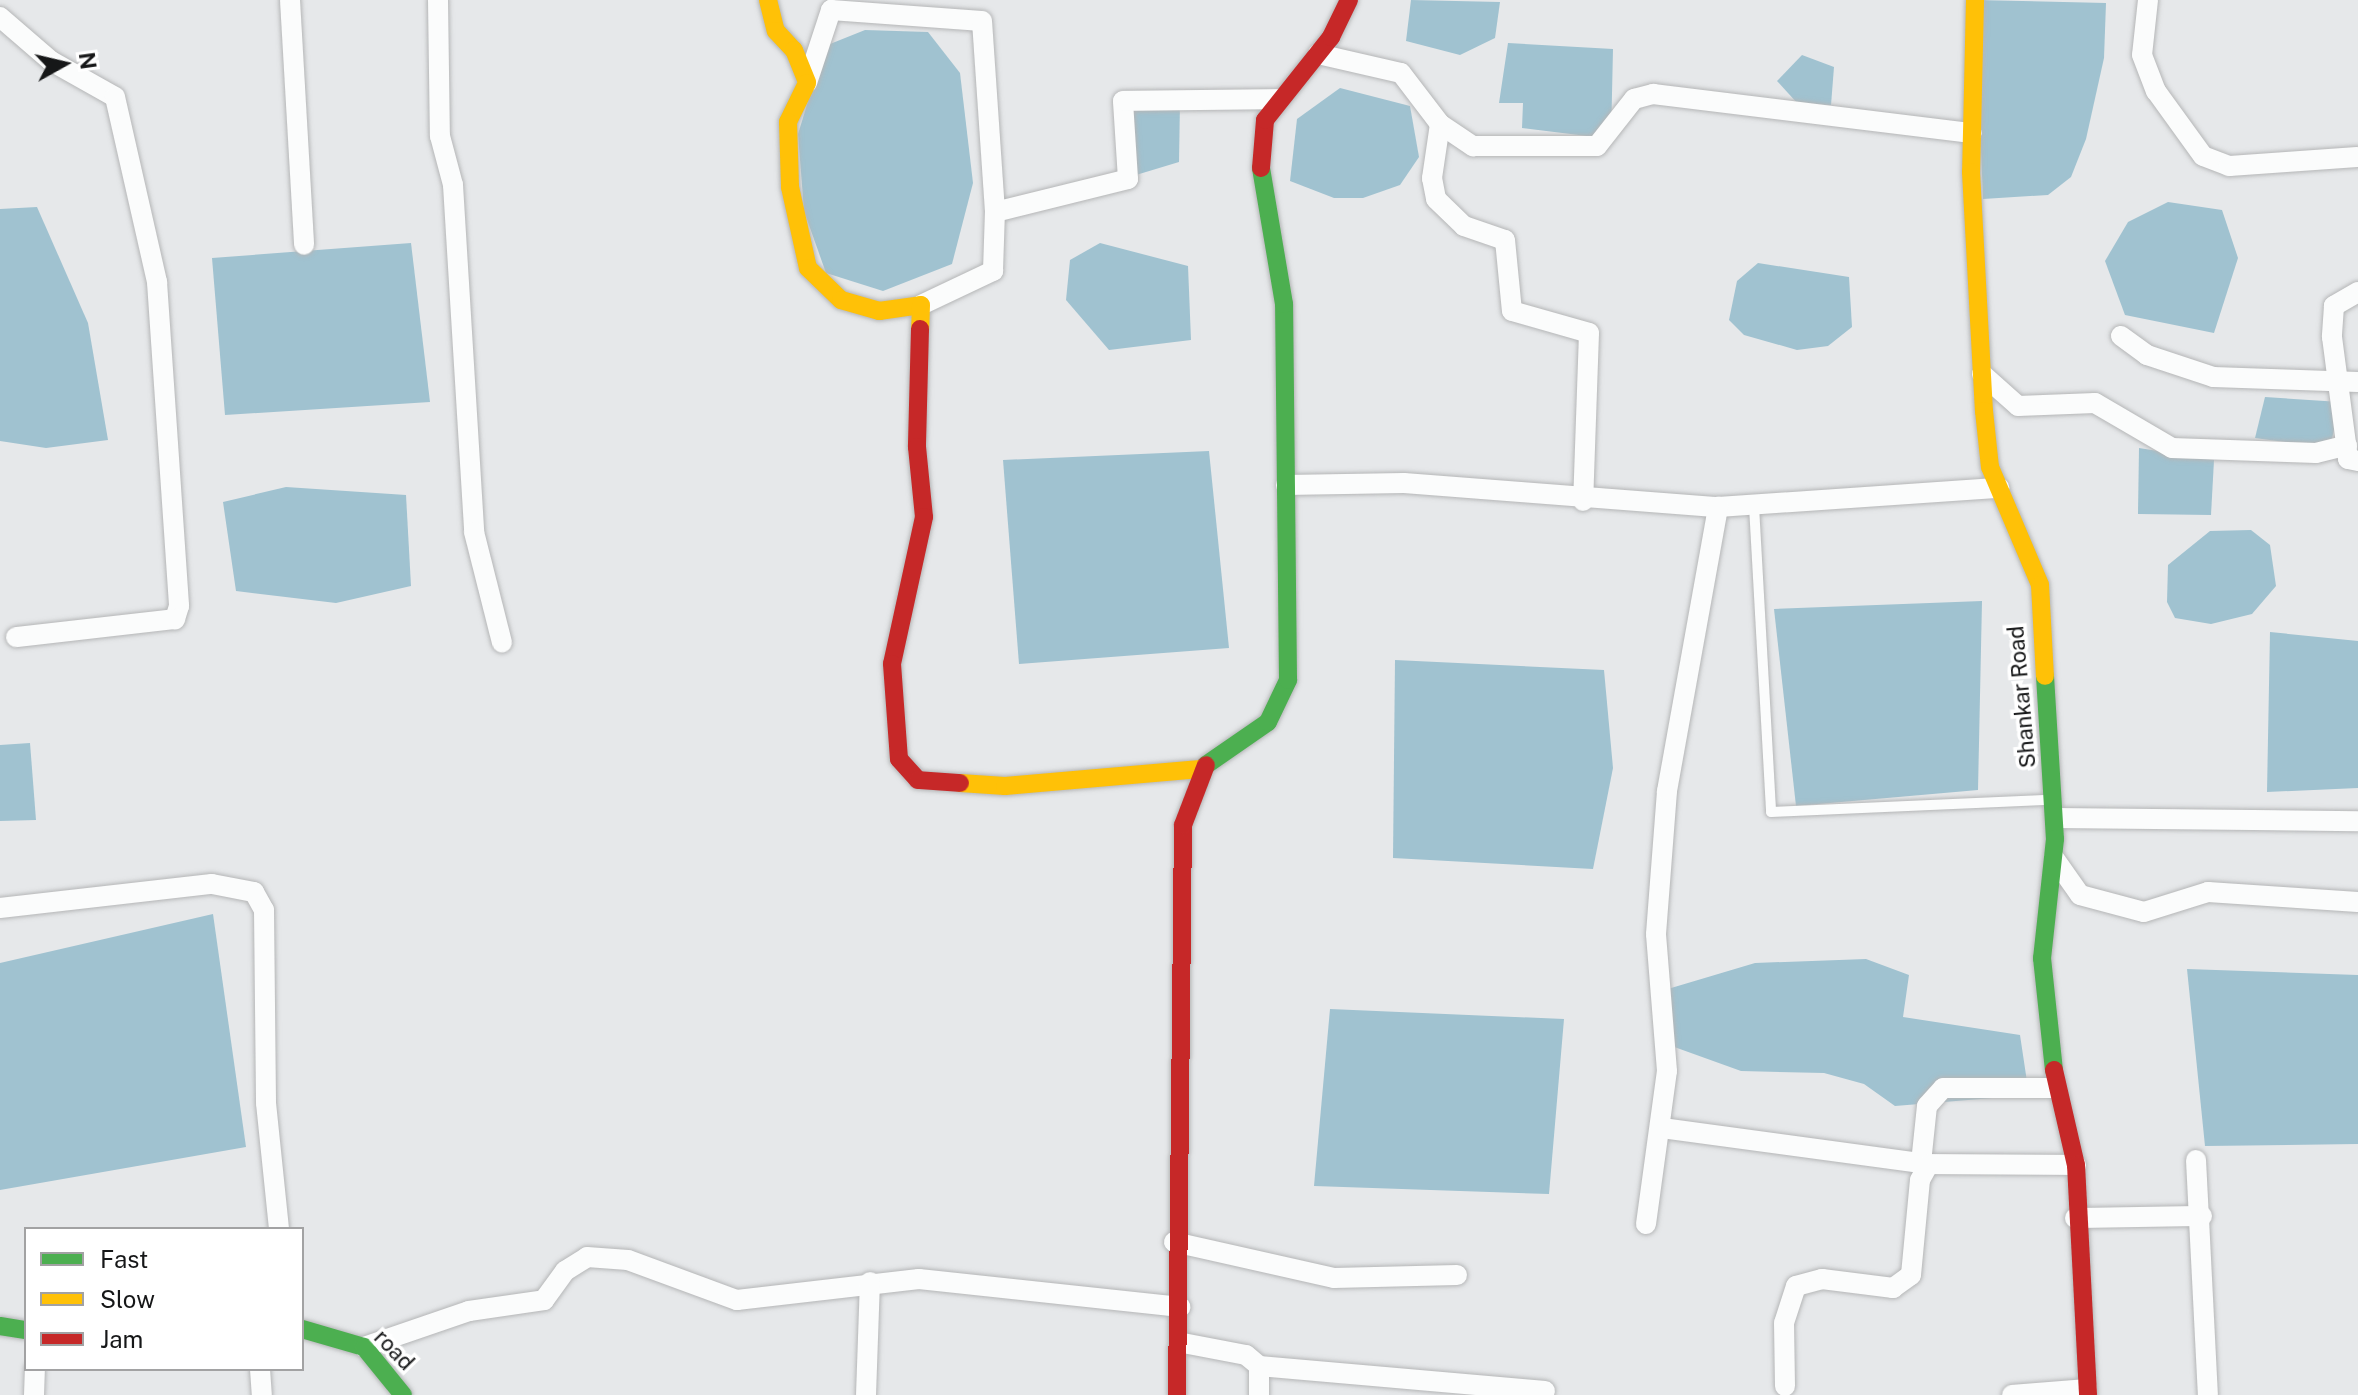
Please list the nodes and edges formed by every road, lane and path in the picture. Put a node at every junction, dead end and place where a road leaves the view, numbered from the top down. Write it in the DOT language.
graph roads {
  1 [pos="290,0"];
  2 [pos="438,0"];
  3 [pos="768,0"];
  4 [pos="1349,0"];
  5 [pos="1975,0"];
  6 [pos="2148,0"];
  7 [pos="0,17"];
  8 [pos="1318,54"];
  9 [pos="807,83"];
  10 [pos="1278,99"];
  11 [pos="1440,124"];
  12 [pos="1972,133"];
  13 [pos="2358,157"];
  14 [pos="995,212"];
  15 [pos="304,245"];
  16 [pos="2358,292"];
  17 [pos="921,305"];
  18 [pos="2121,336"];
  19 [pos="1982,374"];
  20 [pos="2348,379"];
  21 [pos="2353,453"];
  22 [pos="1286,485"];
  23 [pos="1999,488"];
  24 [pos="1583,501"];
  25 [pos="1754,506"];
  26 [pos="1718,507"];
  27 [pos="16,637"];
  28 [pos="502,643"];
  29 [pos="1200,769"];
  30 [pos="2054,808"];
  31 [pos="2358,821"];
  32 [pos="2054,858"];
  33 [pos="2358,902"];
  34 [pos="0,908"];
  35 [pos="2056,1088"];
  36 [pos="1662,1128"];
  37 [pos="2196,1160"];
  38 [pos="1925,1164"];
  39 [pos="2076,1165"];
  40 [pos="2202,1216"];
  41 [pos="2075,1218"];
  42 [pos="1646,1224"];
  43 [pos="279,1227"];
  44 [pos="1174,1242"];
  45 [pos="1457,1275"];
  46 [pos="870,1282"];
  47 [pos="1181,1307"];
  48 [pos="0,1326"];
  49 [pos="24,1330"];
  50 [pos="304,1330"];
  51 [pos="1183,1343"];
  52 [pos="364,1347"];
  53 [pos="1259,1366"];
  54 [pos="35,1371"];
  55 [pos="260,1371"];
  56 [pos="1785,1386"];
  57 [pos="1545,1391"];
  58 [pos="2088,1392"];
  59 [pos="34,1395"];
  60 [pos="262,1395"];
  61 [pos="403,1395"];
  62 [pos="866,1395"];
  63 [pos="1177,1395"];
  64 [pos="1259,1395"];
  65 [pos="2012,1395"];
  66 [pos="2208,1395"];
  1 -- 15 [label="street"];
  2 -- 28 [label="street"];
  3 -- 9 [label="street"];
  4 -- 8 [label="street"];
  5 -- 12 [label="street, Shankar Road"];
  6 -- 13 [label="street"];
  7 -- 27 [label="street"];
  8 -- 10 [label="street"];
  8 -- 11 [label="street"];
  9 -- 14 [label="street"];
  9 -- 17 [label="street"];
  10 -- 14 [label="street"];
  10 -- 22 [label="street"];
  11 -- 12 [label="street"];
  11 -- 24 [label="street"];
  12 -- 19 [label="street, Shankar Road"];
  14 -- 17 [label="street"];
  16 -- 20 [label="street"];
  17 -- 29 [label="street"];
  18 -- 20 [label="street"];
  19 -- 21 [label="street"];
  19 -- 23 [label="street, Shankar Road"];
  20 -- 21 [label="street"];
  22 -- 24 [label="street"];
  22 -- 29 [label="street"];
  23 -- 25 [label="street"];
  23 -- 30 [label="street, Shankar Road"];
  24 -- 26 [label="street"];
  25 -- 26 [label="street"];
  25 -- 30 [label="lane"];
  26 -- 36 [label="street"];
  29 -- 44 [label="street"];
  30 -- 31 [label="street"];
  30 -- 32 [label="street, Shankar Road"];
  32 -- 33 [label="street"];
  32 -- 35 [label="street, Shankar Road"];
  34 -- 43 [label="street"];
  35 -- 38 [label="street"];
  35 -- 39 [label="street, Shankar Road"];
  36 -- 38 [label="street"];
  36 -- 42 [label="street"];
  37 -- 40 [label="street"];
  38 -- 39 [label="street"];
  38 -- 56 [label="street"];
  39 -- 41 [label="street, Shankar Road"];
  40 -- 41 [label="street"];
  40 -- 66 [label="street"];
  41 -- 58 [label="street, Shankar Road"];
  44 -- 45 [label="street"];
  44 -- 47 [label="street"];
  46 -- 47 [label="street"];
  46 -- 52 [label="street"];
  46 -- 62 [label="street"];
  47 -- 51 [label="street"];
  48 -- 49 [label="street"];
  50 -- 52 [label="street, road"];
  51 -- 53 [label="street"];
  51 -- 63 [label="street"];
  52 -- 61 [label="street, road"];
  53 -- 57 [label="street"];
  53 -- 64 [label="street"];
  54 -- 59 [label="street"];
  55 -- 60 [label="street"];
  58 -- 65 [label="street"];
}
